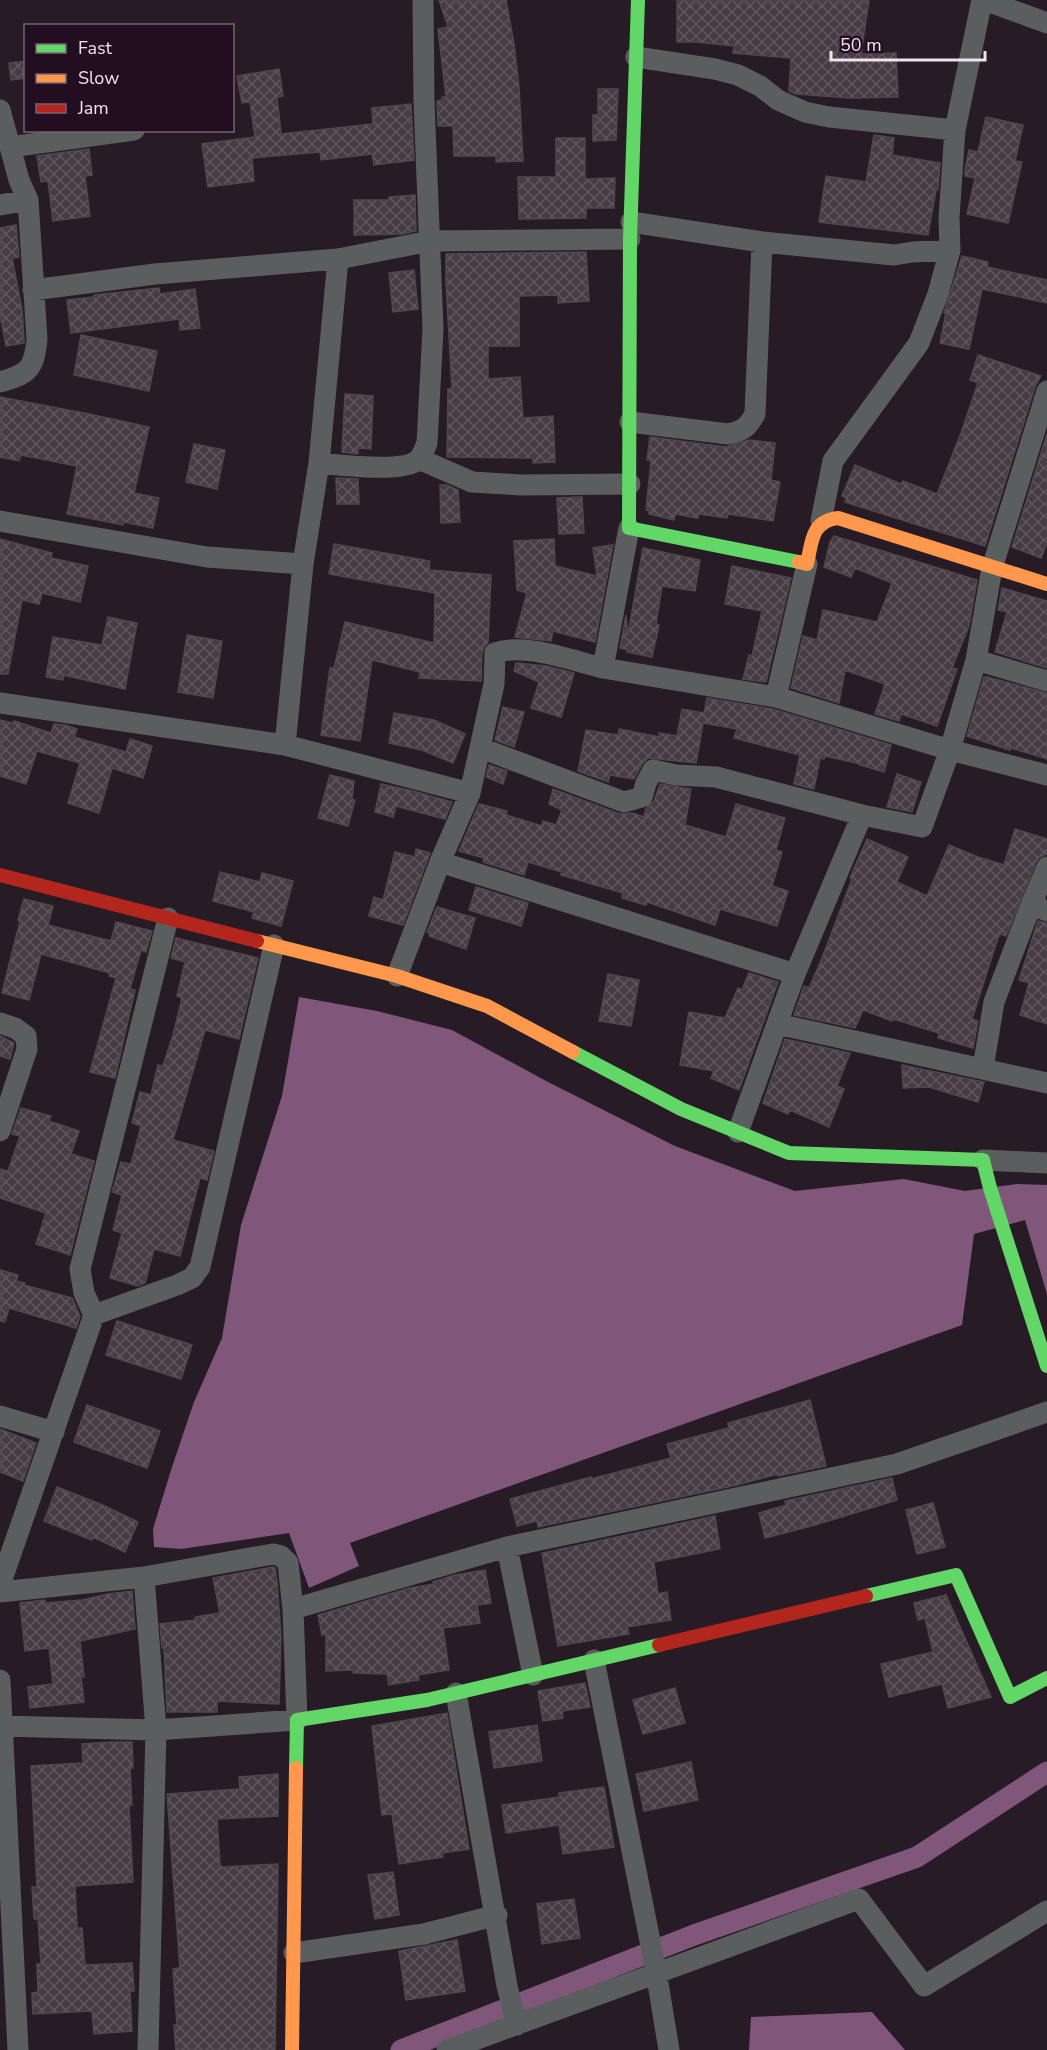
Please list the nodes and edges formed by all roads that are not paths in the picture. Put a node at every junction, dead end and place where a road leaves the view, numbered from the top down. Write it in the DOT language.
graph roads {
  1 [pos="423,0"];
  2 [pos="638,0"];
  3 [pos="983,0"];
  4 [pos="1047,22"];
  5 [pos="636,57"];
  6 [pos="0,110"];
  7 [pos="955,130"];
  8 [pos="119,132"];
  9 [pos="10,147"];
  10 [pos="28,200"];
  11 [pos="0,205"];
  12 [pos="631,231"];
  13 [pos="430,241"];
  14 [pos="762,242"];
  15 [pos="950,250"];
  16 [pos="338,259"];
  17 [pos="33,290"];
  18 [pos="0,382"];
  19 [pos="1047,391"];
  20 [pos="630,422"];
  21 [pos="419,459"];
  22 [pos="319,464"];
  23 [pos="630,484"];
  24 [pos="0,520"];
  25 [pos="821,521"];
  26 [pos="629,528"];
  27 [pos="303,564"];
  28 [pos="807,564"];
  29 [pos="992,568"];
  30 [pos="1047,584"];
  31 [pos="976,660"];
  32 [pos="603,668"];
  33 [pos="1047,681"];
  34 [pos="776,698"];
  35 [pos="0,703"];
  36 [pos="285,745"];
  37 [pos="481,748"];
  38 [pos="951,750"];
  39 [pos="1047,775"];
  40 [pos="470,793"];
  41 [pos="862,815"];
  42 [pos="440,862"];
  43 [pos="1047,867"];
  44 [pos="0,875"];
  45 [pos="1039,908"];
  46 [pos="168,918"];
  47 [pos="274,945"];
  48 [pos="795,974"];
  49 [pos="396,976"];
  50 [pos="0,1023"];
  51 [pos="777,1024"];
  52 [pos="983,1068"];
  53 [pos="1047,1083"];
  54 [pos="0,1131"];
  55 [pos="738,1132"];
  56 [pos="983,1160"];
  57 [pos="1047,1162"];
  58 [pos="94,1315"];
  59 [pos="1047,1366"];
  60 [pos="1047,1412"];
  61 [pos="0,1416"];
  62 [pos="54,1432"];
  63 [pos="507,1547"];
  64 [pos="144,1577"];
  65 [pos="0,1585"];
  66 [pos="0,1592"];
  67 [pos="293,1609"];
  68 [pos="594,1660"];
  69 [pos="533,1675"];
  70 [pos="1047,1678"];
  71 [pos="0,1680"];
  72 [pos="456,1693"];
  73 [pos="297,1720"];
  74 [pos="1,1726"];
  75 [pos="156,1730"];
  76 [pos="1047,1911"];
  77 [pos="496,1916"];
  78 [pos="294,1953"];
  79 [pos="656,1972"];
  80 [pos="516,2024"];
  81 [pos="18,2050"];
  82 [pos="147,2050"];
  83 [pos="292,2050"];
  84 [pos="447,2050"];
  85 [pos="669,2050"];
  1 -- 13 [label="street"];
  2 -- 5 [label="street"];
  3 -- 4 [label="street"];
  3 -- 7 [label="street"];
  5 -- 7 [label="street"];
  5 -- 12 [label="street"];
  6 -- 9 [label="street"];
  7 -- 15 [label="street"];
  8 -- 9 [label="street"];
  9 -- 10 [label="street"];
  10 -- 11 [label="street"];
  10 -- 17 [label="street"];
  12 -- 13 [label="street"];
  12 -- 14 [label="street"];
  12 -- 20 [label="street"];
  13 -- 16 [label="street"];
  13 -- 21 [label="street"];
  14 -- 15 [label="street"];
  14 -- 20 [label="street"];
  15 -- 25 [label="street"];
  16 -- 17 [label="street"];
  16 -- 22 [label="street"];
  17 -- 18 [label="street"];
  19 -- 29 [label="street"];
  20 -- 23 [label="street"];
  21 -- 22 [label="street"];
  21 -- 23 [label="street"];
  22 -- 27 [label="street"];
  23 -- 26 [label="street"];
  24 -- 27 [label="street"];
  25 -- 28 [label="street"];
  25 -- 29 [label="street"];
  26 -- 28 [label="street"];
  26 -- 32 [label="street"];
  27 -- 36 [label="street"];
  28 -- 34 [label="street"];
  29 -- 30 [label="street"];
  29 -- 31 [label="street"];
  31 -- 33 [label="street"];
  31 -- 38 [label="street"];
  32 -- 34 [label="street"];
  32 -- 37 [label="street"];
  34 -- 38 [label="street"];
  35 -- 36 [label="street"];
  36 -- 40 [label="street"];
  37 -- 40 [label="street"];
  37 -- 41 [label="street"];
  38 -- 39 [label="street"];
  38 -- 41 [label="street"];
  40 -- 42 [label="street"];
  41 -- 48 [label="street"];
  42 -- 48 [label="street"];
  42 -- 49 [label="street"];
  43 -- 45 [label="street"];
  44 -- 46 [label="street"];
  45 -- 52 [label="street"];
  46 -- 47 [label="street"];
  46 -- 58 [label="street"];
  47 -- 49 [label="street"];
  47 -- 58 [label="street"];
  48 -- 51 [label="street"];
  49 -- 55 [label="street"];
  50 -- 54 [label="street"];
  51 -- 52 [label="street"];
  51 -- 55 [label="street"];
  52 -- 53 [label="street"];
  55 -- 56 [label="street"];
  56 -- 57 [label="street"];
  56 -- 59 [label="street"];
  58 -- 62 [label="street"];
  60 -- 63 [label="street"];
  61 -- 62 [label="street"];
  62 -- 65 [label="street"];
  63 -- 67 [label="street"];
  63 -- 69 [label="street"];
  64 -- 66 [label="street"];
  64 -- 67 [label="street"];
  64 -- 75 [label="street"];
  67 -- 73 [label="street"];
  68 -- 69 [label="street"];
  68 -- 70 [label="street"];
  68 -- 79 [label="street"];
  69 -- 72 [label="street"];
  71 -- 74 [label="street"];
  72 -- 73 [label="street"];
  72 -- 77 [label="street"];
  73 -- 75 [label="street"];
  73 -- 78 [label="street"];
  74 -- 75 [label="street"];
  74 -- 81 [label="street"];
  75 -- 82 [label="street"];
  76 -- 79 [label="street"];
  77 -- 78 [label="street"];
  77 -- 80 [label="street"];
  78 -- 83 [label="street"];
  79 -- 80 [label="street"];
  79 -- 85 [label="street"];
  80 -- 84 [label="street"];
}
